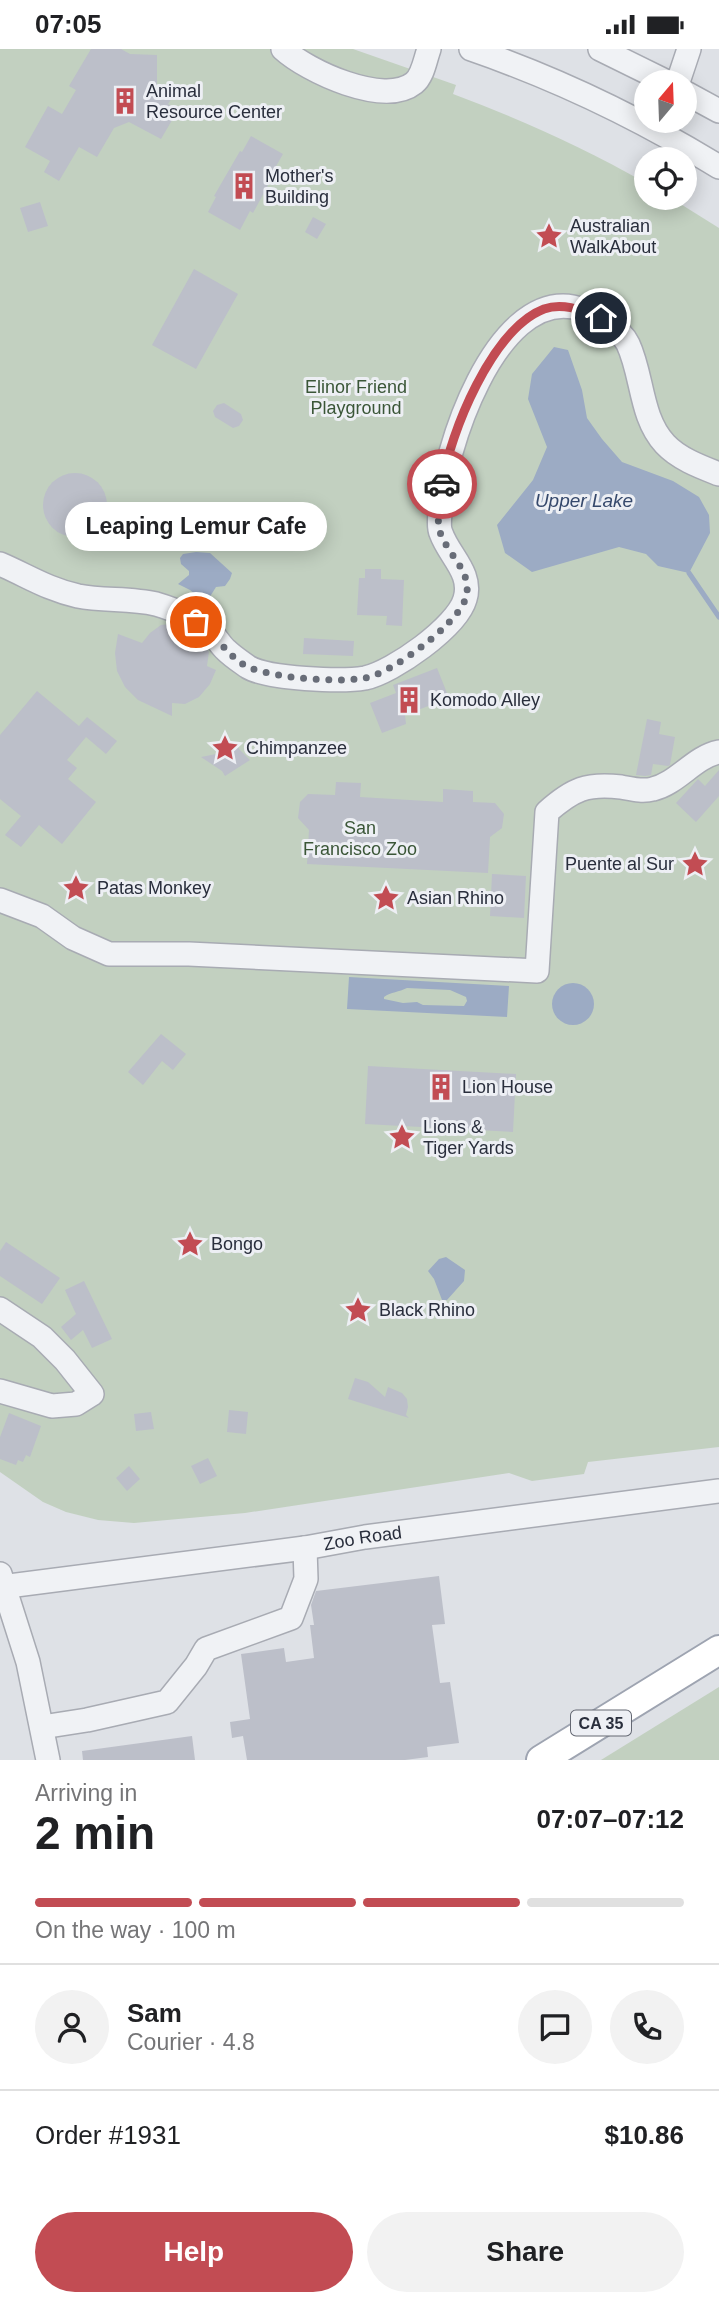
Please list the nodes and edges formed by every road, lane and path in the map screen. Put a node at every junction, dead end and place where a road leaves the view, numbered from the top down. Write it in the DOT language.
graph roads {
  1 [pos="283,49"];
  2 [pos="429,49"];
  3 [pos="471,49"];
  4 [pos="600,49"];
  5 [pos="689,49"];
  6 [pos="643,70"];
  7 [pos="682,70"];
  8 [pos="697,99"];
  9 [pos="719,111"];
  10 [pos="719,167"];
  11 [pos="719,474"];
  12 [pos="0,564"];
  13 [pos="719,752"];
  14 [pos="0,900"];
  15 [pos="0,1309"];
  16 [pos="0,1391"];
  17 [pos="719,1491"];
  18 [pos="305,1548"];
  19 [pos="2,1582"];
  20 [pos="719,1650"];
  21 [pos="42,1727"];
  22 [pos="48,1760"];
  23 [pos="541,1760"];
  1 -- 2 [label="street"];
  3 -- 10 [label="street"];
  4 -- 6 [label="street"];
  5 -- 7 [label="street"];
  8 -- 9 [label="street"];
  11 -- 12 [label="street"];
  13 -- 14 [label="street"];
  15 -- 16 [label="street"];
  17 -- 18 [label="street, Zoo Road"];
  18 -- 19 [label="street, Zoo Road"];
  18 -- 21 [label="street"];
  19 -- 21 [label="street, Zoo Road"];
  20 -- 23 [label="main road, CA 35"];
  21 -- 22 [label="street, Zoo Road"];
}
